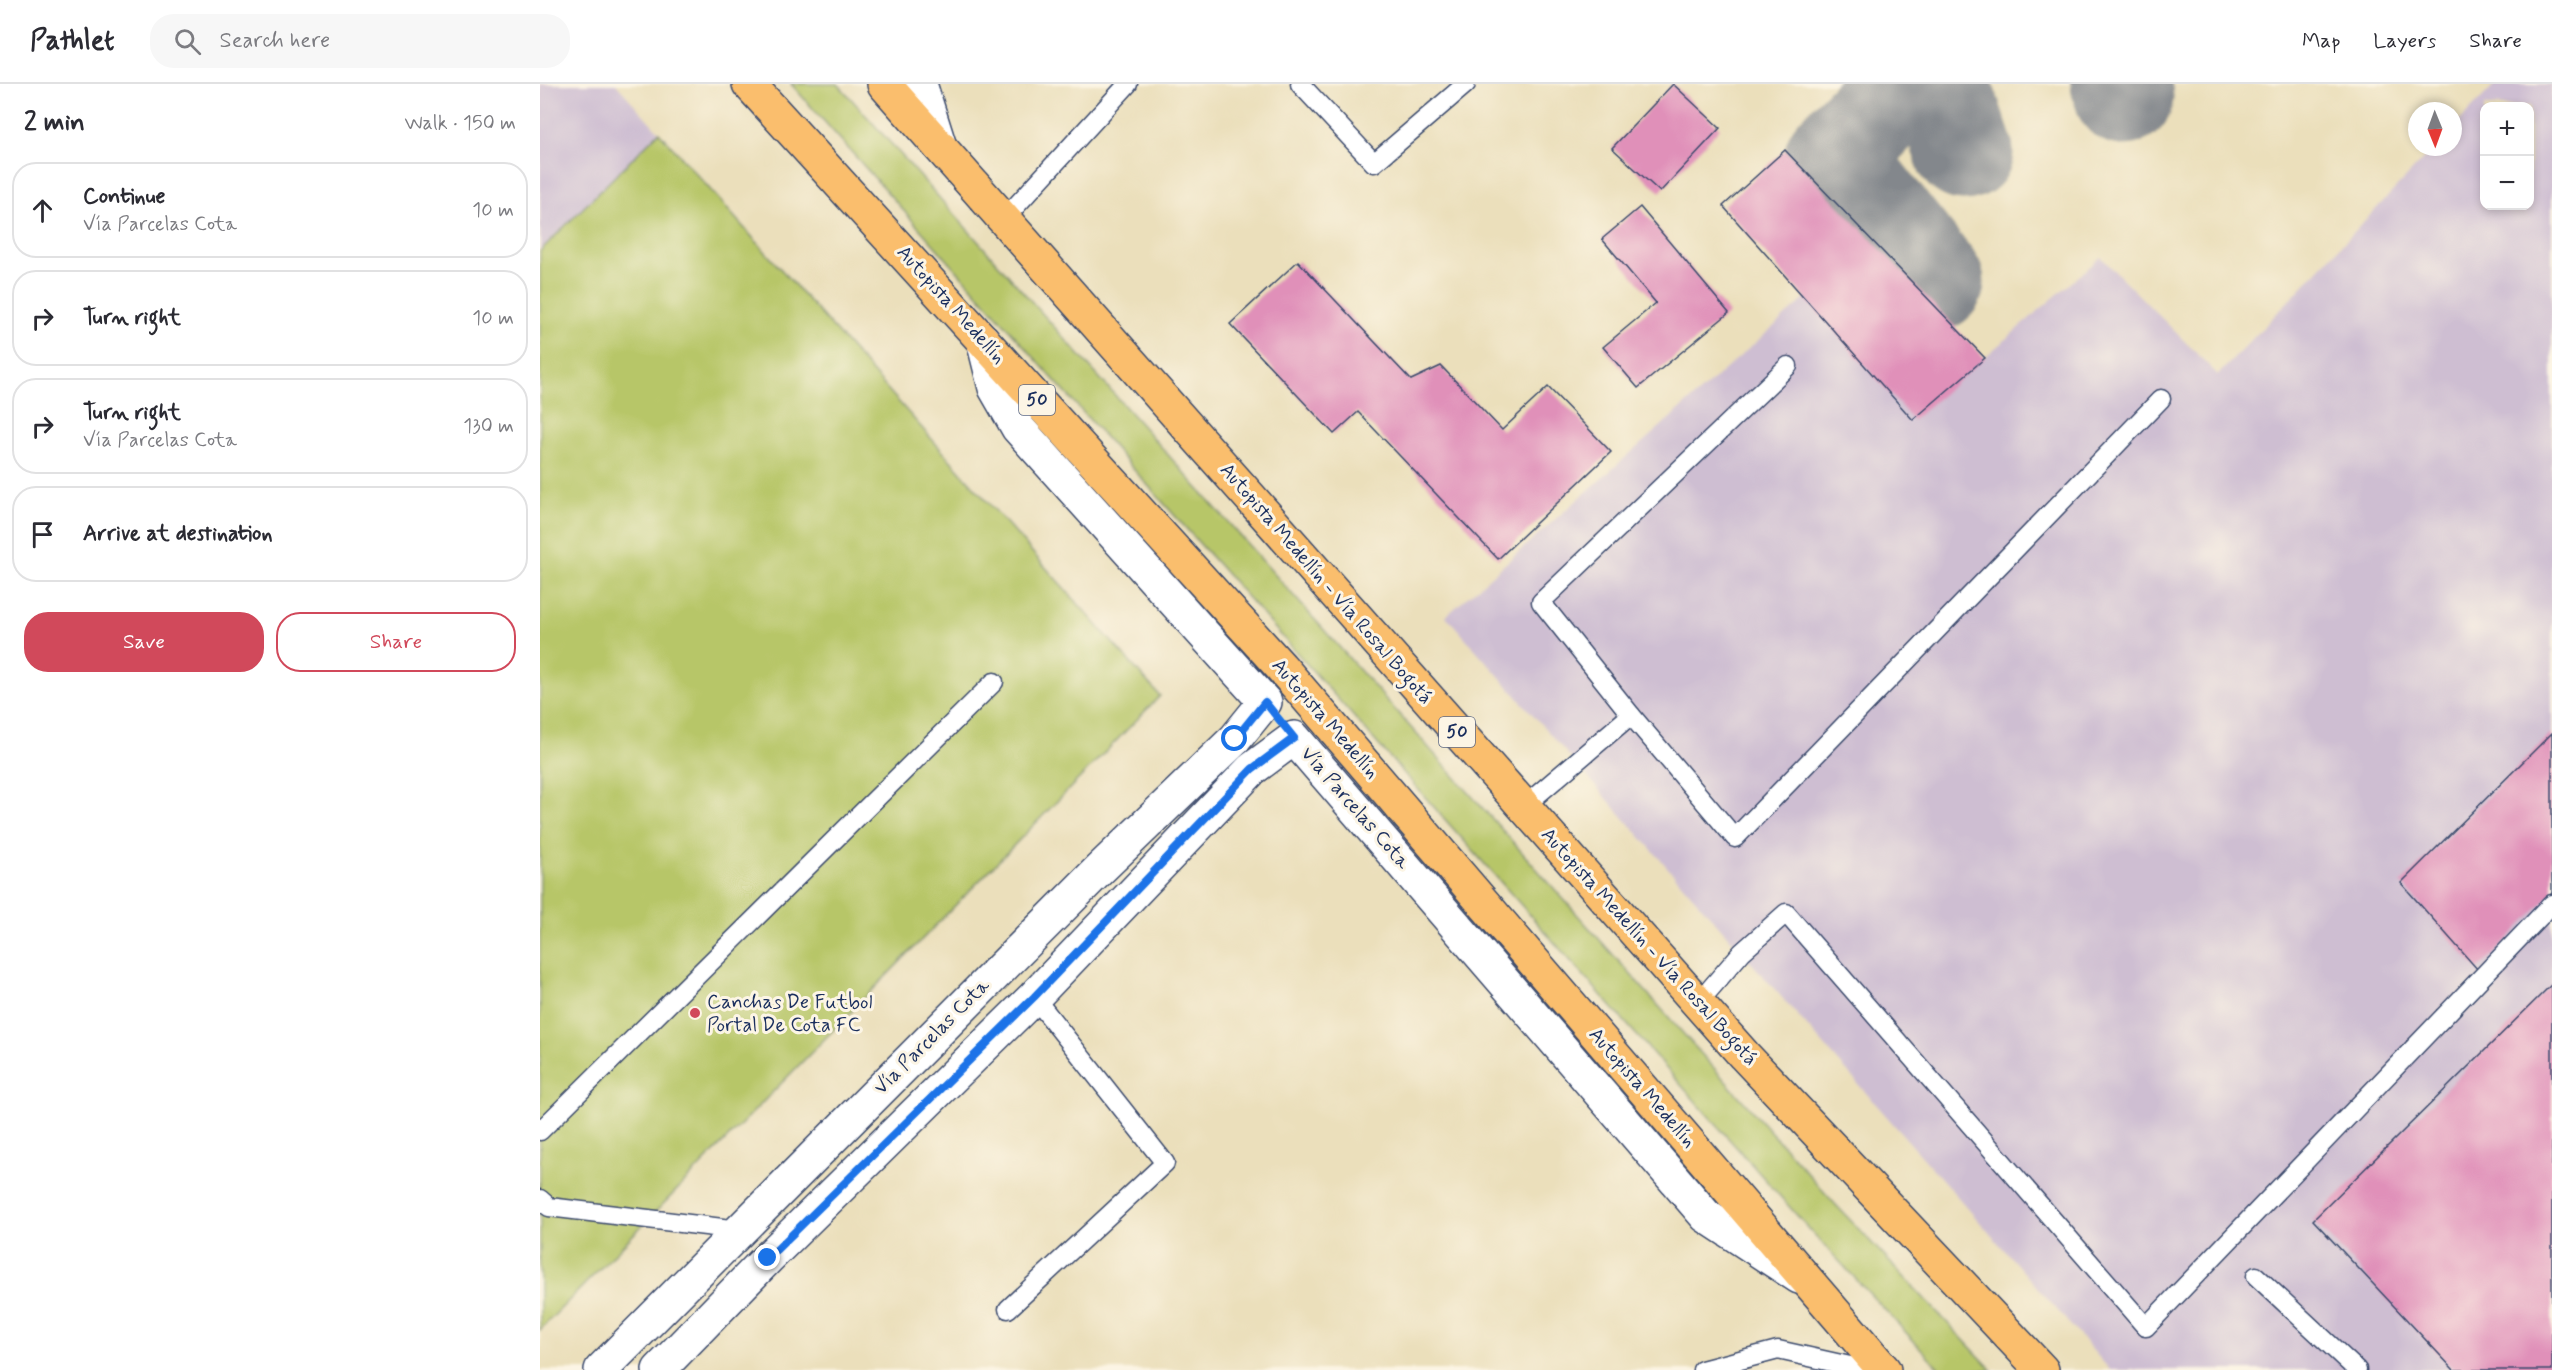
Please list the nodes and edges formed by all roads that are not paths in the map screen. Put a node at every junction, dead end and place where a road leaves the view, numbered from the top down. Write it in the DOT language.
graph roads {
  1 [pos="749,84"];
  2 [pos="884,84"];
  3 [pos="920,84"];
  4 [pos="1128,84"];
  5 [pos="1300,84"];
  6 [pos="1466,84"];
  7 [pos="940,147"];
  8 [pos="1004,219"];
  9 [pos="983,340"];
  10 [pos="1788,366"];
  11 [pos="2161,399"];
  12 [pos="994,682"];
  13 [pos="1265,702"];
  14 [pos="1631,715"];
  15 [pos="1294,738"];
  16 [pos="1523,807"];
  17 [pos="2552,904"];
  18 [pos="1034,997"];
  19 [pos="1698,1003"];
  20 [pos="540,1131"];
  21 [pos="540,1199"];
  22 [pos="739,1230"];
  23 [pos="2256,1276"];
  24 [pos="1812,1286"];
  25 [pos="1008,1309"];
  26 [pos="671,1366"];
  27 [pos="601,1370"];
  28 [pos="1702,1370"];
  29 [pos="1868,1370"];
  30 [pos="1884,1370"];
  31 [pos="2042,1370"];
  32 [pos="2357,1370"];
  1 -- 9 [label="highway, Autopista Medellín / 50"];
  2 -- 7 [label="highway, Autopista Medellín - Vía Rosal Bogotá / 50"];
  3 -- 7 [label="street"];
  4 -- 8 [label="lane"];
  5 -- 6 [label="lane"];
  7 -- 8 [label="highway, Autopista Medellín - Vía Rosal Bogotá / 50"];
  8 -- 16 [label="highway, Autopista Medellín - Vía Rosal Bogotá / 50"];
  9 -- 13 [label="street"];
  9 -- 24 [label="highway, Autopista Medellín / 50"];
  10 -- 14 [label="lane"];
  11 -- 14 [label="lane"];
  12 -- 20 [label="lane"];
  13 -- 15 [label="street"];
  13 -- 22 [label="street, Vía Parcelas Cota"];
  14 -- 16 [label="lane"];
  15 -- 18 [label="street, Vía Parcelas Cota"];
  15 -- 24 [label="street, Vía Parcelas Cota"];
  16 -- 19 [label="highway, Autopista Medellín - Vía Rosal Bogotá / 50"];
  17 -- 19 [label="lane"];
  18 -- 25 [label="lane"];
  18 -- 26 [label="street, Vía Parcelas Cota"];
  19 -- 31 [label="highway, Autopista Medellín - Vía Rosal Bogotá / 50"];
  21 -- 22 [label="lane"];
  22 -- 27 [label="street, Vía Parcelas Cota"];
  23 -- 32 [label="lane"];
  24 -- 30 [label="highway, Autopista Medellín / 50"];
  28 -- 29 [label="lane"];
}
